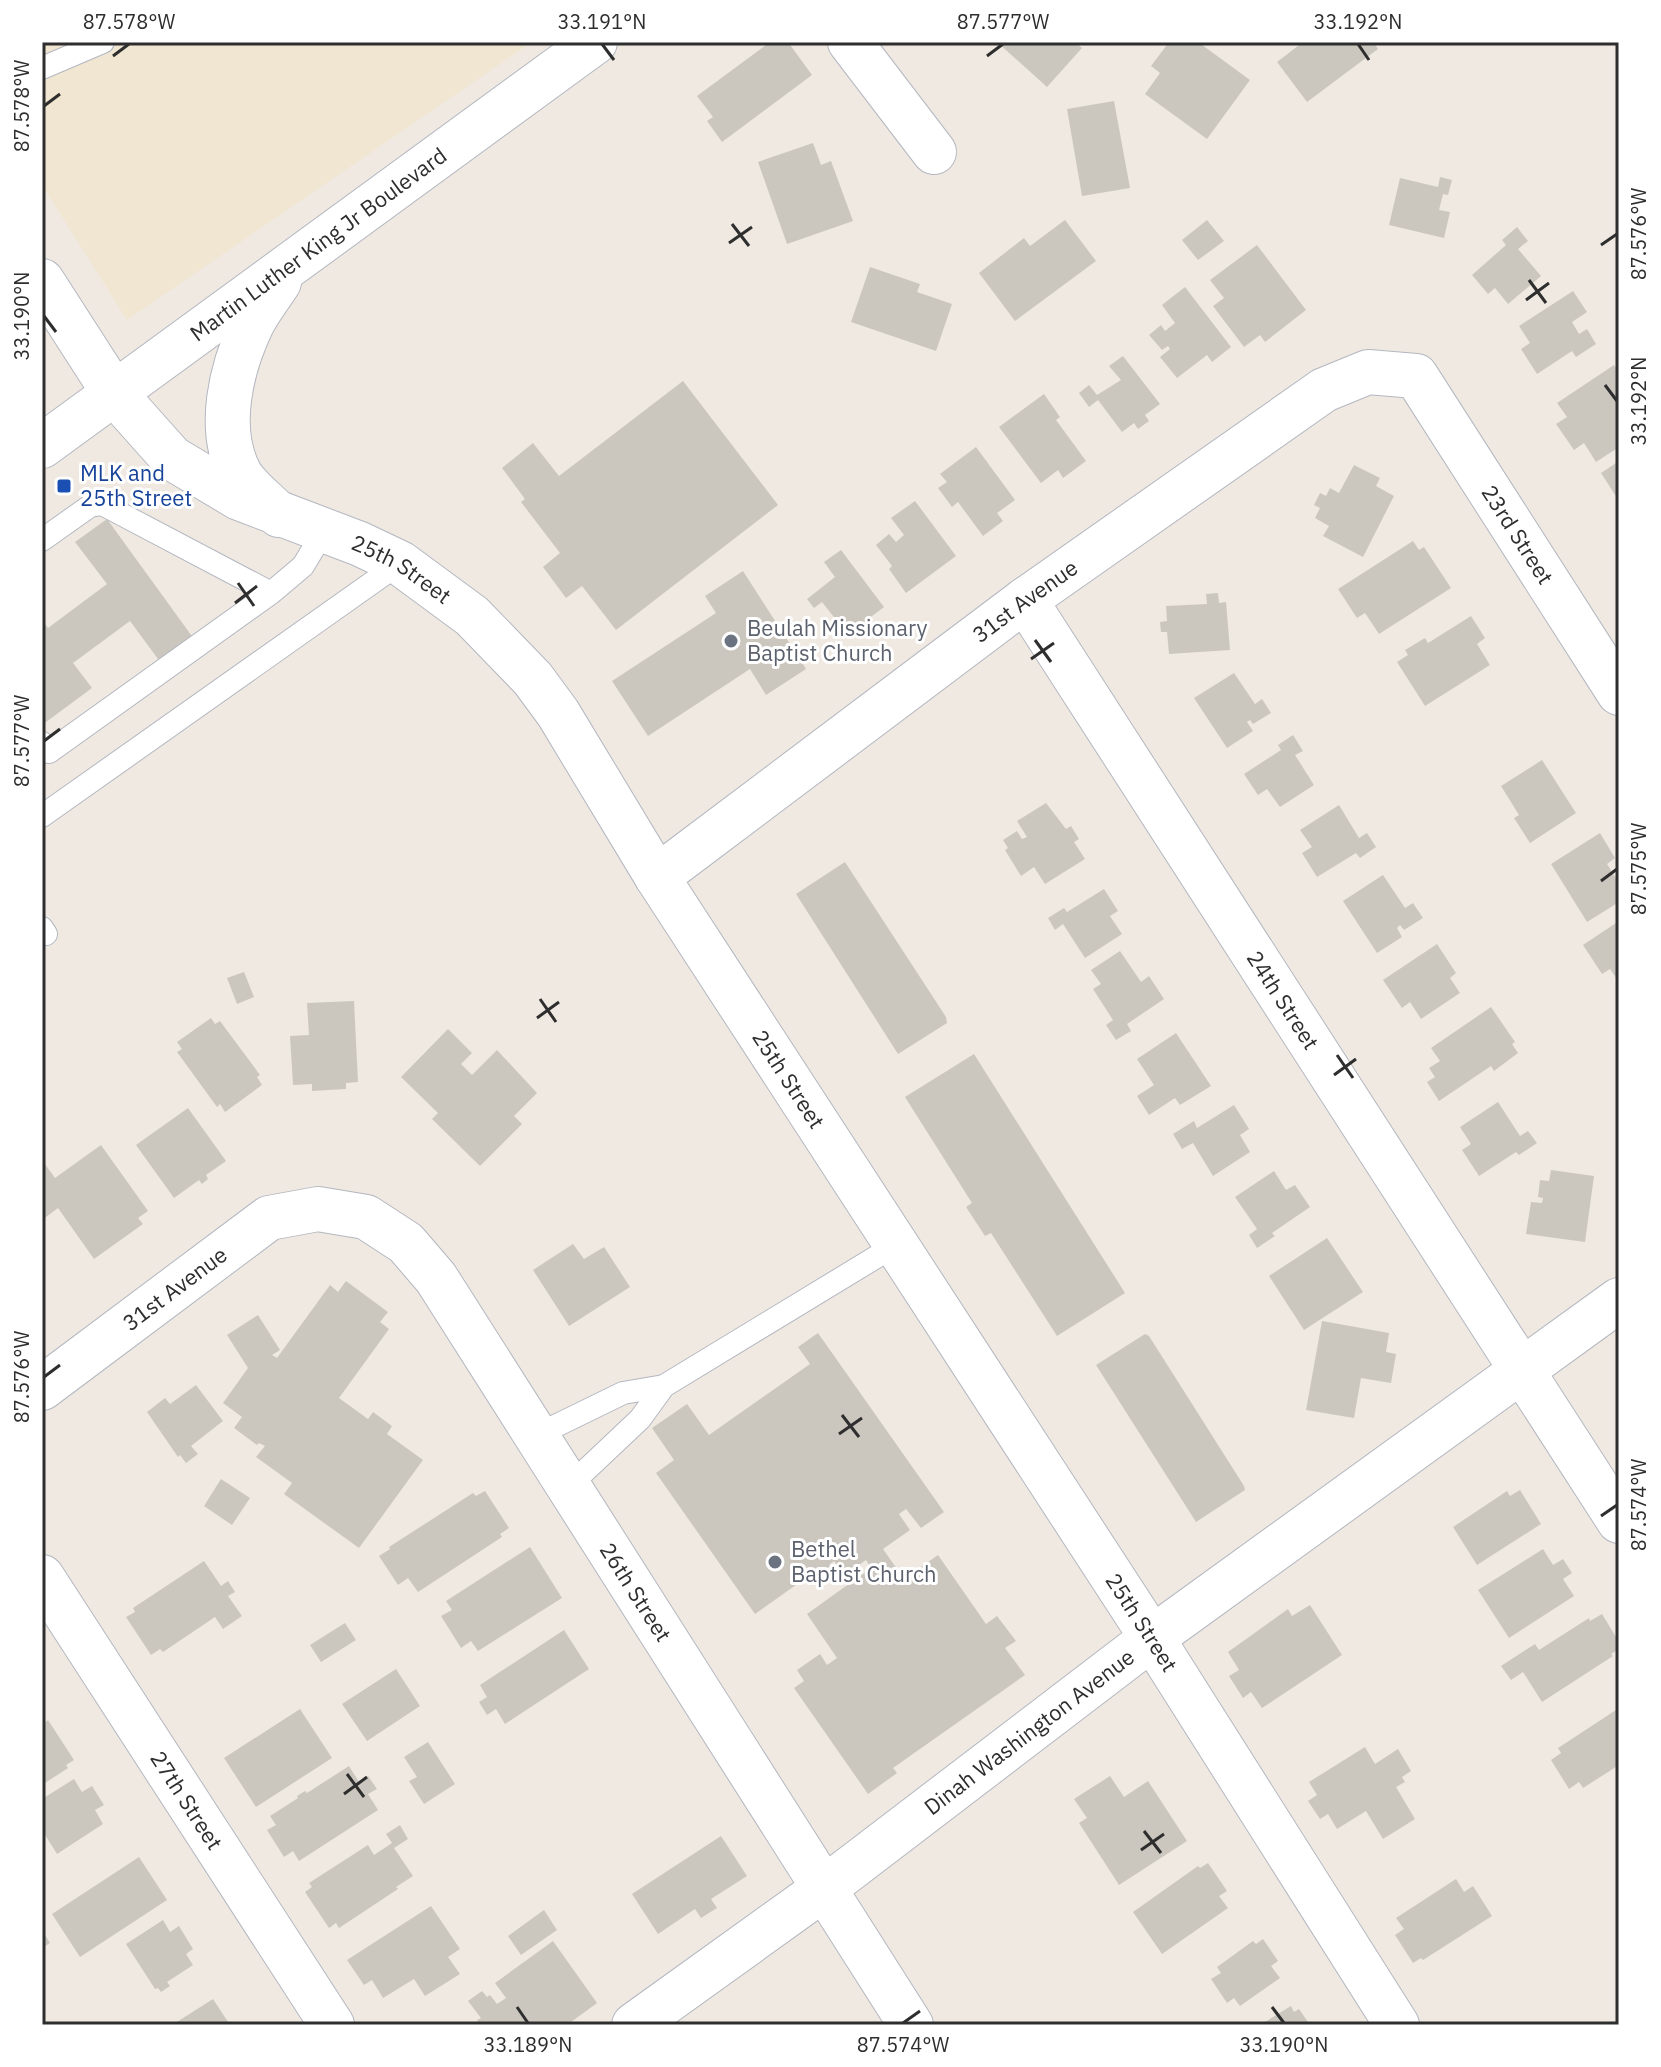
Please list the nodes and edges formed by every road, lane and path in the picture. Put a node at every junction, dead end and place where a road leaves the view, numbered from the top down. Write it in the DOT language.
graph roads {
  1 [pos="103,42"];
  2 [pos="595,42"];
  3 [pos="850,42"];
  4 [pos="42,68"];
  5 [pos="934,152"];
  6 [pos="289,265"];
  7 [pos="42,281"];
  8 [pos="1416,376"];
  9 [pos="114,393"];
  10 [pos="42,446"];
  11 [pos="279,515"];
  12 [pos="324,531"];
  13 [pos="42,540"];
  14 [pos="400,563"];
  15 [pos="271,593"];
  16 [pos="1025,600"];
  17 [pos="1619,693"];
  18 [pos="42,743"];
  19 [pos="42,816"];
  20 [pos="657,877"];
  21 [pos="318,1209"];
  22 [pos="896,1245"];
  23 [pos="1619,1300"];
  24 [pos="1522,1370"];
  25 [pos="664,1386"];
  26 [pos="42,1388"];
  27 [pos="537,1435"];
  28 [pos="569,1486"];
  29 [pos="1619,1521"];
  30 [pos="42,1577"];
  31 [pos="1152,1638"];
  32 [pos="826,1887"];
  33 [pos="332,2025"];
  34 [pos="634,2025"];
  35 [pos="911,2025"];
  36 [pos="1397,2025"];
  1 -- 4 [label="lane"];
  2 -- 6 [label="street, Martin Luther King Jr Boulevard"];
  3 -- 5 [label="street"];
  6 -- 9 [label="street, Martin Luther King Jr Boulevard"];
  6 -- 11 [label="street"];
  7 -- 9 [label="street, 25th Street"];
  8 -- 16 [label="street, 31st Avenue"];
  8 -- 17 [label="street, 23rd Street"];
  9 -- 10 [label="street, Martin Luther King Jr Boulevard"];
  9 -- 11 [label="street, 25th Street"];
  11 -- 12 [label="street, 25th Street"];
  12 -- 14 [label="street, 25th Street"];
  12 -- 15 [label="lane"];
  13 -- 15 [label="lane"];
  14 -- 19 [label="lane"];
  14 -- 20 [label="street, 25th Street"];
  15 -- 18 [label="lane"];
  16 -- 20 [label="street, 31st Avenue"];
  16 -- 24 [label="street, 24th Street"];
  20 -- 22 [label="street, 25th Street"];
  21 -- 26 [label="street, 31st Avenue"];
  21 -- 27 [label="street, 26th Street"];
  22 -- 25 [label="lane"];
  22 -- 31 [label="street, 25th Street"];
  23 -- 24 [label="street, Dinah Washington Avenue"];
  24 -- 29 [label="street, 24th Street"];
  24 -- 31 [label="street, Dinah Washington Avenue"];
  25 -- 27 [label="lane"];
  25 -- 28 [label="lane"];
  27 -- 28 [label="street, 26th Street"];
  28 -- 32 [label="street, 26th Street"];
  30 -- 33 [label="street, 27th Street"];
  31 -- 32 [label="street, Dinah Washington Avenue"];
  31 -- 36 [label="street, 25th Street"];
  32 -- 34 [label="street, Dinah Washington Avenue"];
  32 -- 35 [label="street, 26th Street"];
}
